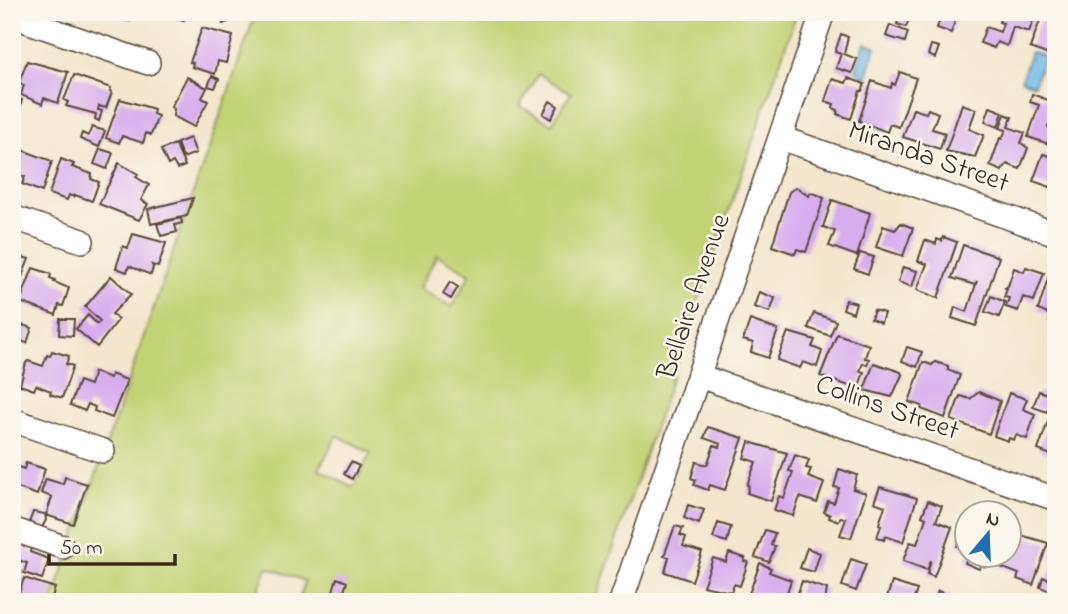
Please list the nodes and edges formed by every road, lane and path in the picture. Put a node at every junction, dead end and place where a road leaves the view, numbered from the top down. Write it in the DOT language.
graph roads {
  1 [pos="823,12"];
  2 [pos="12,16"];
  3 [pos="148,63"];
  4 [pos="781,138"];
  5 [pos="12,217"];
  6 [pos="1056,234"];
  7 [pos="82,241"];
  8 [pos="699,376"];
  9 [pos="12,420"];
  10 [pos="103,451"];
  11 [pos="1056,499"];
  12 [pos="12,529"];
  13 [pos="63,547"];
  14 [pos="12,560"];
  15 [pos="20,562"];
  16 [pos="624,601"];
  1 -- 4 [label="street, Bellaire Avenue"];
  2 -- 3 [label="street"];
  4 -- 6 [label="street, Miranda Street"];
  4 -- 8 [label="street, Bellaire Avenue"];
  5 -- 7 [label="street"];
  8 -- 11 [label="street, Collins Street"];
  8 -- 16 [label="street, Bellaire Avenue"];
  9 -- 10 [label="street"];
  12 -- 13 [label="street"];
  14 -- 15 [label="path"];
}
